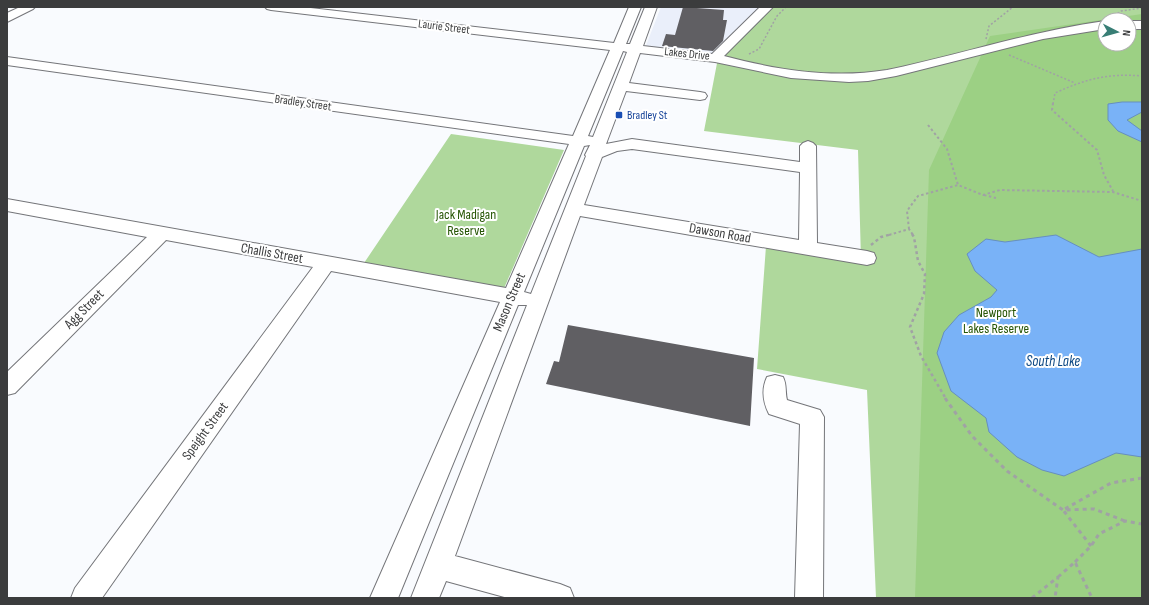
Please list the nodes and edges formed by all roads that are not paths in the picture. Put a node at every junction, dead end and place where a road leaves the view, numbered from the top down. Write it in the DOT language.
graph roads {
  1 [pos="29,7"];
  2 [pos="271,7"];
  3 [pos="635,7"];
  4 [pos="651,7"];
  5 [pos="767,7"];
  6 [pos="7,18"];
  7 [pos="1097,26"];
  8 [pos="626,48"];
  9 [pos="715,58"];
  10 [pos="7,61"];
  11 [pos="620,86"];
  12 [pos="700,96"];
  13 [pos="578,141"];
  14 [pos="808,146"];
  15 [pos="596,148"];
  16 [pos="808,168"];
  17 [pos="9,207"];
  18 [pos="574,209"];
  19 [pos="162,233"];
  20 [pos="808,248"];
  21 [pos="866,251"];
  22 [pos="326,263"];
  23 [pos="512,297"];
  24 [pos="537,302"];
  25 [pos="775,384"];
  26 [pos="7,386"];
  27 [pos="438,565"];
  28 [pos="85,598"];
  29 [pos="384,598"];
  30 [pos="425,598"];
  31 [pos="560,598"];
  32 [pos="809,598"];
  1 -- 6 [label="street"];
  2 -- 8 [label="street, Laurie Street"];
  3 -- 8 [label="street, Mason Street"];
  4 -- 8 [label="street, Mason Street"];
  5 -- 9 [label="street, Lakes Drive"];
  7 -- 9 [label="street"];
  8 -- 9 [label="street, Lakes Drive"];
  8 -- 11 [label="street, Mason Street"];
  8 -- 13 [label="street, Mason Street"];
  10 -- 13 [label="street, Bradley Street"];
  11 -- 12 [label="street"];
  11 -- 15 [label="street, Mason Street"];
  13 -- 15 [label="street, Bradley Street"];
  13 -- 23 [label="street, Mason Street"];
  14 -- 16 [label="street"];
  15 -- 16 [label="street"];
  15 -- 18 [label="street, Mason Street"];
  16 -- 20 [label="street"];
  17 -- 19 [label="street, Challis Street"];
  18 -- 20 [label="street, Dawson Road"];
  18 -- 24 [label="street, Mason Street"];
  19 -- 22 [label="street, Challis Street"];
  19 -- 26 [label="street, Agg Street"];
  20 -- 21 [label="street, Dawson Road"];
  22 -- 23 [label="street, Challis Street"];
  22 -- 28 [label="street, Speight Street"];
  23 -- 24 [label="street, Challis Street"];
  23 -- 29 [label="street, Mason Street"];
  24 -- 27 [label="street, Mason Street"];
  25 -- 32 [label="street"];
  27 -- 30 [label="street, Mason Street"];
  27 -- 31 [label="street"];
}
